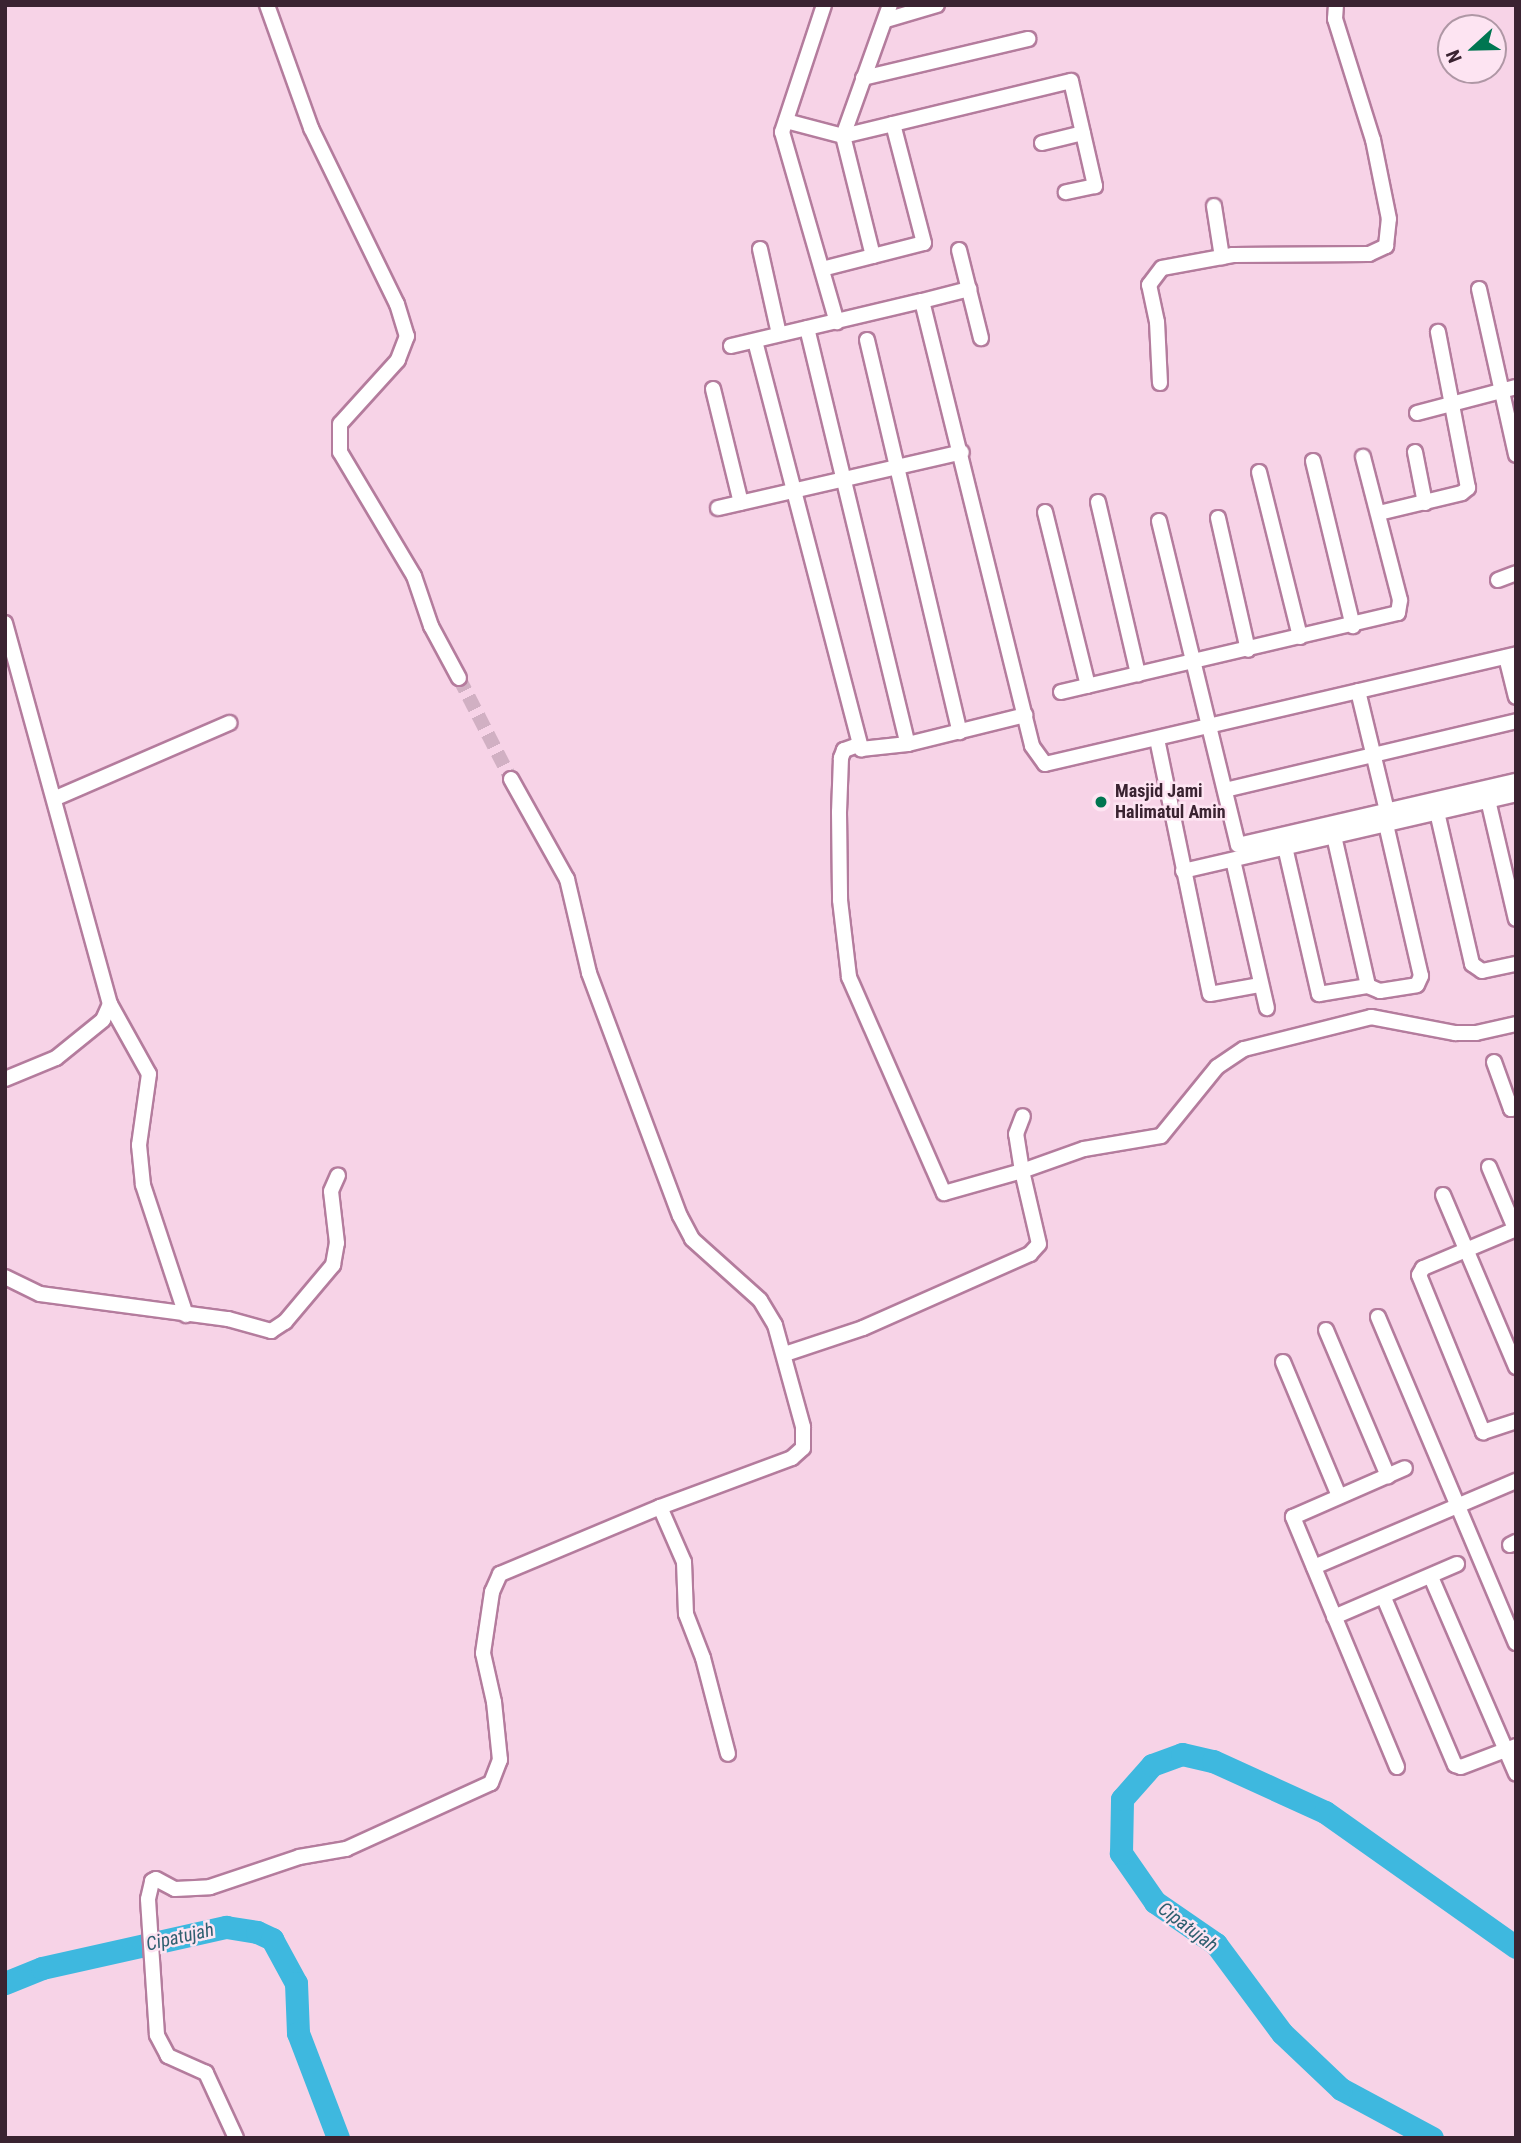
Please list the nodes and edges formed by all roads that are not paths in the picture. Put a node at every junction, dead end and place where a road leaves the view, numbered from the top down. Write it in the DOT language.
graph roads {
  1 [pos="267,5"];
  2 [pos="824,5"];
  3 [pos="937,5"];
  4 [pos="1336,5"];
  5 [pos="888,12"];
  6 [pos="1028,39"];
  7 [pos="863,78"];
  8 [pos="786,121"];
  9 [pos="892,124"];
  10 [pos="1083,133"];
  11 [pos="843,136"];
  12 [pos="1042,144"];
  13 [pos="1066,192"];
  14 [pos="1214,206"];
  15 [pos="760,249"];
  16 [pos="959,250"];
  17 [pos="873,256"];
  18 [pos="1222,257"];
  19 [pos="822,269"];
  20 [pos="968,289"];
  21 [pos="1479,289"];
  22 [pos="922,301"];
  23 [pos="837,322"];
  24 [pos="807,328"];
  25 [pos="1438,332"];
  26 [pos="779,334"];
  27 [pos="981,338"];
  28 [pos="867,340"];
  29 [pos="755,341"];
  30 [pos="731,346"];
  31 [pos="1160,383"];
  32 [pos="1516,387"];
  33 [pos="713,389"];
  34 [pos="1500,391"];
  35 [pos="1453,404"];
  36 [pos="1417,412"];
  37 [pos="962,452"];
  38 [pos="1415,452"];
  39 [pos="1516,455"];
  40 [pos="1363,457"];
  41 [pos="1313,461"];
  42 [pos="897,467"];
  43 [pos="1259,471"];
  44 [pos="845,479"];
  45 [pos="792,492"];
  46 [pos="1098,502"];
  47 [pos="741,503"];
  48 [pos="1425,503"];
  49 [pos="718,508"];
  50 [pos="1045,512"];
  51 [pos="1379,513"];
  52 [pos="1218,518"];
  53 [pos="1158,521"];
  54 [pos="1516,573"];
  55 [pos="1498,580"];
  56 [pos="5,623"];
  57 [pos="1353,626"];
  58 [pos="1300,637"];
  59 [pos="1248,650"];
  60 [pos="1511,656"];
  61 [pos="1193,663"];
  62 [pos="1138,674"];
  63 [pos="459,678"];
  64 [pos="1088,686"];
  65 [pos="1358,691"];
  66 [pos="1061,692"];
  67 [pos="1516,697"];
  68 [pos="1025,715"];
  69 [pos="1516,721"];
  70 [pos="229,723"];
  71 [pos="1209,727"];
  72 [pos="960,732"];
  73 [pos="1157,739"];
  74 [pos="908,744"];
  75 [pos="858,745"];
  76 [pos="1373,755"];
  77 [pos="511,779"];
  78 [pos="1516,781"];
  79 [pos="1225,790"];
  80 [pos="1516,794"];
  81 [pos="55,799"];
  82 [pos="1488,800"];
  83 [pos="1437,811"];
  84 [pos="1387,817"];
  85 [pos="1334,836"];
  86 [pos="1286,848"];
  87 [pos="1233,860"];
  88 [pos="1182,865"];
  89 [pos="1516,919"];
  90 [pos="1516,964"];
  91 [pos="1260,985"];
  92 [pos="1368,986"];
  93 [pos="110,1004"];
  94 [pos="1267,1008"];
  95 [pos="1516,1024"];
  96 [pos="1494,1062"];
  97 [pos="5,1079"];
  98 [pos="1516,1107"];
  99 [pos="1023,1116"];
  100 [pos="1489,1167"];
  101 [pos="1022,1171"];
  102 [pos="338,1175"];
  103 [pos="1443,1195"];
  104 [pos="1515,1230"];
  105 [pos="1466,1249"];
  106 [pos="5,1277"];
  107 [pos="186,1315"];
  108 [pos="1378,1317"];
  109 [pos="1326,1330"];
  110 [pos="785,1354"];
  111 [pos="1283,1362"];
  112 [pos="1516,1367"];
  113 [pos="1516,1421"];
  114 [pos="1405,1468"];
  115 [pos="1388,1476"];
  116 [pos="1516,1481"];
  117 [pos="1339,1496"];
  118 [pos="1457,1506"];
  119 [pos="660,1507"];
  120 [pos="1457,1564"];
  121 [pos="1314,1567"];
  122 [pos="1430,1577"];
  123 [pos="1384,1598"];
  124 [pos="1334,1617"];
  125 [pos="1516,1643"];
  126 [pos="1511,1747"];
  127 [pos="728,1754"];
  128 [pos="1397,1767"];
  129 [pos="1516,1773"];
  130 [pos="236,2138"];
  1 -- 63 [label="street"];
  2 -- 8 [label="street"];
  3 -- 5 [label="street"];
  4 -- 18 [label="street"];
  5 -- 7 [label="street"];
  6 -- 7 [label="street"];
  7 -- 11 [label="street"];
  8 -- 11 [label="street"];
  8 -- 19 [label="street"];
  9 -- 10 [label="street"];
  9 -- 11 [label="street"];
  9 -- 17 [label="street"];
  10 -- 12 [label="street"];
  10 -- 13 [label="street"];
  11 -- 17 [label="street"];
  14 -- 18 [label="street"];
  15 -- 26 [label="street"];
  16 -- 20 [label="street"];
  17 -- 19 [label="street"];
  18 -- 31 [label="street"];
  19 -- 23 [label="street"];
  20 -- 22 [label="street"];
  20 -- 27 [label="street"];
  21 -- 34 [label="street"];
  22 -- 23 [label="street"];
  22 -- 37 [label="street"];
  23 -- 24 [label="street"];
  24 -- 26 [label="street"];
  24 -- 44 [label="street"];
  25 -- 35 [label="street"];
  26 -- 29 [label="street"];
  28 -- 42 [label="street"];
  29 -- 30 [label="street"];
  29 -- 45 [label="street"];
  32 -- 34 [label="street"];
  33 -- 47 [label="street"];
  34 -- 35 [label="street"];
  34 -- 39 [label="street"];
  35 -- 36 [label="street"];
  35 -- 48 [label="street"];
  37 -- 42 [label="street"];
  37 -- 68 [label="street"];
  38 -- 48 [label="street"];
  40 -- 51 [label="street"];
  41 -- 57 [label="street"];
  42 -- 44 [label="street"];
  42 -- 72 [label="street"];
  43 -- 58 [label="street"];
  44 -- 45 [label="street"];
  44 -- 74 [label="street"];
  45 -- 47 [label="street"];
  45 -- 75 [label="street"];
  46 -- 62 [label="street"];
  47 -- 49 [label="street"];
  48 -- 51 [label="street"];
  50 -- 64 [label="street"];
  51 -- 57 [label="street"];
  52 -- 59 [label="street"];
  53 -- 61 [label="street"];
  54 -- 55 [label="street"];
  56 -- 81 [label="street"];
  57 -- 58 [label="street"];
  58 -- 59 [label="street"];
  59 -- 61 [label="street"];
  60 -- 65 [label="street"];
  60 -- 67 [label="street"];
  61 -- 62 [label="street"];
  61 -- 71 [label="street"];
  62 -- 64 [label="street"];
  64 -- 66 [label="street"];
  65 -- 71 [label="street"];
  65 -- 76 [label="street"];
  68 -- 72 [label="street"];
  68 -- 73 [label="street"];
  69 -- 76 [label="street"];
  70 -- 81 [label="street"];
  71 -- 73 [label="street"];
  71 -- 79 [label="street"];
  72 -- 74 [label="street"];
  73 -- 88 [label="street"];
  74 -- 75 [label="street"];
  75 -- 101 [label="street"];
  76 -- 79 [label="street"];
  76 -- 84 [label="street"];
  77 -- 110 [label="street"];
  78 -- 84 [label="street"];
  79 -- 84 [label="street"];
  80 -- 82 [label="street"];
  81 -- 93 [label="street"];
  82 -- 83 [label="street"];
  82 -- 89 [label="street"];
  83 -- 84 [label="street"];
  83 -- 90 [label="street"];
  84 -- 85 [label="street"];
  84 -- 92 [label="street"];
  85 -- 86 [label="street"];
  85 -- 92 [label="street"];
  86 -- 87 [label="street"];
  86 -- 92 [label="street"];
  87 -- 88 [label="street"];
  87 -- 91 [label="street"];
  88 -- 91 [label="street"];
  91 -- 94 [label="street"];
  93 -- 97 [label="street"];
  93 -- 107 [label="street"];
  95 -- 101 [label="street"];
  96 -- 98 [label="street"];
  99 -- 101 [label="street"];
  100 -- 104 [label="street"];
  101 -- 110 [label="street"];
  102 -- 107 [label="street"];
  103 -- 105 [label="street"];
  104 -- 105 [label="street"];
  105 -- 112 [label="street"];
  105 -- 113 [label="street"];
  106 -- 107 [label="street"];
  108 -- 118 [label="street"];
  109 -- 115 [label="street"];
  110 -- 119 [label="street"];
  111 -- 117 [label="street"];
  114 -- 115 [label="street"];
  115 -- 117 [label="street"];
  116 -- 118 [label="street"];
  117 -- 121 [label="street"];
  118 -- 121 [label="street"];
  118 -- 125 [label="street"];
  119 -- 127 [label="street"];
  119 -- 130 [label="street"];
  120 -- 122 [label="street"];
  121 -- 124 [label="street"];
  122 -- 123 [label="street"];
  122 -- 126 [label="street"];
  123 -- 124 [label="street"];
  123 -- 126 [label="street"];
  124 -- 128 [label="street"];
  126 -- 129 [label="street"];
}
